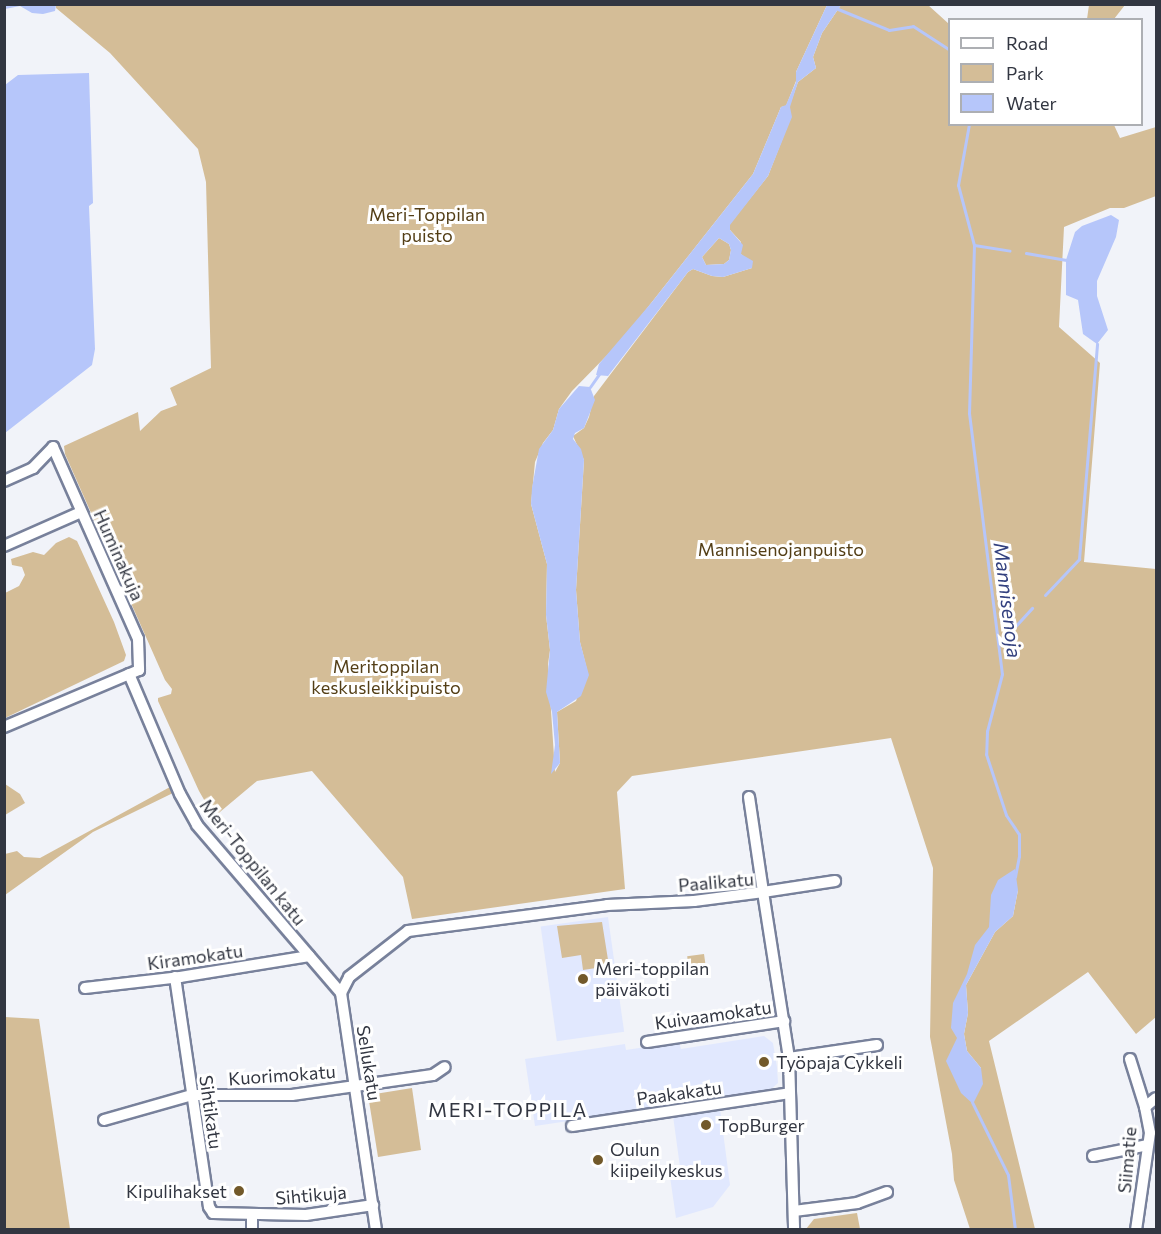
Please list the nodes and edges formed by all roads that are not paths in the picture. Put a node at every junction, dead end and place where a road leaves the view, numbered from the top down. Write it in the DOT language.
graph roads {
  1 [pos="4,481"];
  2 [pos="81,512"];
  3 [pos="4,546"];
  4 [pos="129,674"];
  5 [pos="4,727"];
  6 [pos="749,797"];
  7 [pos="835,881"];
  8 [pos="764,892"];
  9 [pos="309,956"];
  10 [pos="175,977"];
  11 [pos="85,988"];
  12 [pos="341,993"];
  13 [pos="784,1021"];
  14 [pos="647,1042"];
  15 [pos="877,1045"];
  16 [pos="789,1058"];
  17 [pos="1130,1059"];
  18 [pos="445,1067"];
  19 [pos="356,1086"];
  20 [pos="790,1093"];
  21 [pos="192,1095"];
  22 [pos="1156,1098"];
  23 [pos="1145,1107"];
  24 [pos="105,1120"];
  25 [pos="572,1125"];
  26 [pos="1148,1146"];
  27 [pos="1093,1156"];
  28 [pos="887,1192"];
  29 [pos="373,1205"];
  30 [pos="794,1211"];
  31 [pos="252,1216"];
  32 [pos="252,1230"];
  33 [pos="376,1230"];
  34 [pos="794,1230"];
  35 [pos="1136,1230"];
  1 -- 2 [label="street, Huminakuja"];
  2 -- 3 [label="street"];
  2 -- 4 [label="street, Huminakuja"];
  4 -- 5 [label="street"];
  4 -- 9 [label="street, Meri-Toppilan katu"];
  6 -- 8 [label="street"];
  7 -- 8 [label="street"];
  8 -- 12 [label="street, Paalikatu"];
  8 -- 13 [label="street, Paalikatu"];
  9 -- 10 [label="street, Kiramokatu"];
  9 -- 12 [label="street, Meri-Toppilan katu"];
  10 -- 11 [label="street, Kiramokatu"];
  10 -- 21 [label="street, Sihtikatu"];
  12 -- 19 [label="street, Sellukatu"];
  13 -- 14 [label="street, Kuivaamokatu"];
  13 -- 16 [label="street, Paalikatu"];
  15 -- 16 [label="street"];
  16 -- 20 [label="street, Paalikatu"];
  17 -- 23 [label="street, Siimatie"];
  18 -- 19 [label="street, Kuorimokatu"];
  19 -- 21 [label="street, Kuorimokatu"];
  19 -- 29 [label="street, Sellukatu"];
  20 -- 25 [label="street, Paakakatu"];
  20 -- 30 [label="street, Paalikatu"];
  21 -- 24 [label="street, Kuorimokatu"];
  21 -- 31 [label="street, Sihtikatu"];
  22 -- 23 [label="street"];
  23 -- 26 [label="street, Siimatie"];
  26 -- 27 [label="street"];
  26 -- 35 [label="street, Siimatie"];
  28 -- 30 [label="street"];
  29 -- 31 [label="street, Sihtikuja"];
  29 -- 33 [label="street, Sellukatu"];
  30 -- 34 [label="street, Paalikatu"];
  31 -- 32 [label="street"];
}
